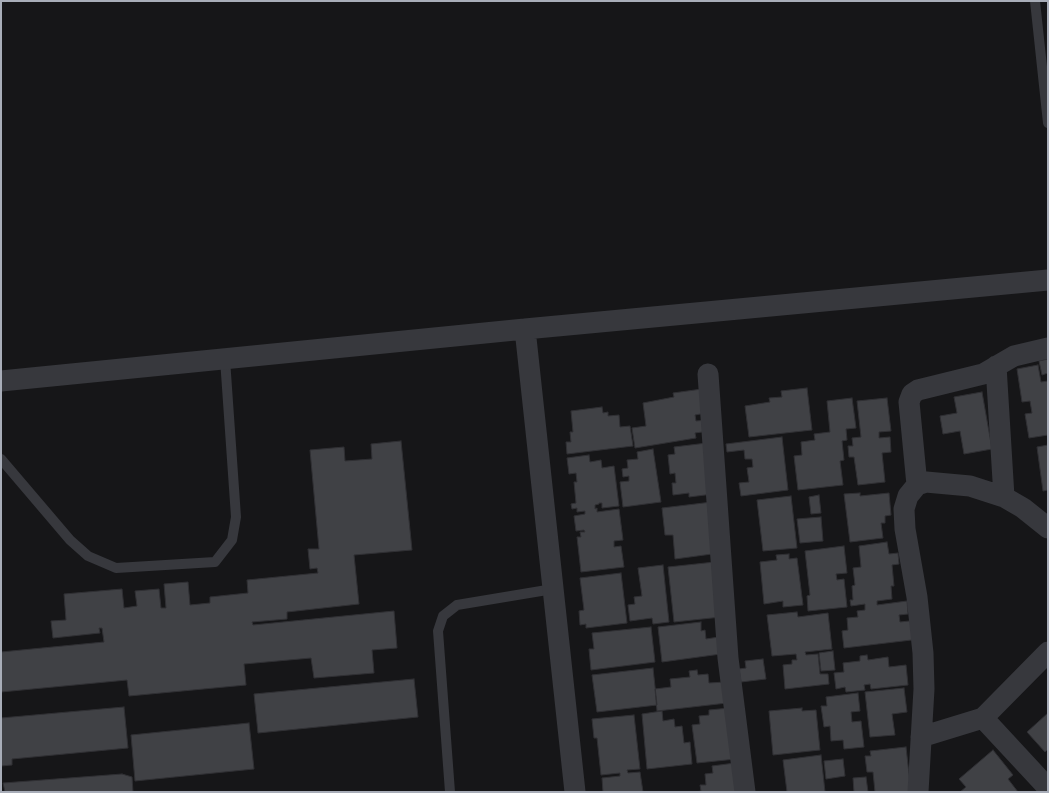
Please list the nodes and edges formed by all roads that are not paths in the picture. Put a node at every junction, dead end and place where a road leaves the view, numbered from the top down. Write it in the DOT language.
graph roads {
  1 [pos="1035,1"];
  2 [pos="1048,123"];
  3 [pos="1048,280"];
  4 [pos="526,328"];
  5 [pos="1048,348"];
  6 [pos="225,359"];
  7 [pos="996,366"];
  8 [pos="708,374"];
  9 [pos="1,382"];
  10 [pos="1,459"];
  11 [pos="917,485"];
  12 [pos="1004,497"];
  13 [pos="1047,526"];
  14 [pos="554,589"];
  15 [pos="1048,652"];
  16 [pos="983,718"];
  17 [pos="921,737"];
  18 [pos="1048,788"];
  19 [pos="450,792"];
  20 [pos="575,792"];
  21 [pos="745,792"];
  22 [pos="918,792"];
  1 -- 2 [label="lane"];
  3 -- 4 [label="street"];
  4 -- 6 [label="street"];
  4 -- 14 [label="street"];
  5 -- 7 [label="street"];
  6 -- 9 [label="street"];
  6 -- 10 [label="lane"];
  7 -- 11 [label="street"];
  7 -- 12 [label="street"];
  8 -- 21 [label="street"];
  11 -- 12 [label="street"];
  11 -- 17 [label="street"];
  12 -- 13 [label="street"];
  14 -- 19 [label="lane"];
  14 -- 20 [label="street"];
  15 -- 16 [label="street"];
  16 -- 17 [label="street"];
  16 -- 18 [label="street"];
  17 -- 22 [label="street"];
}
